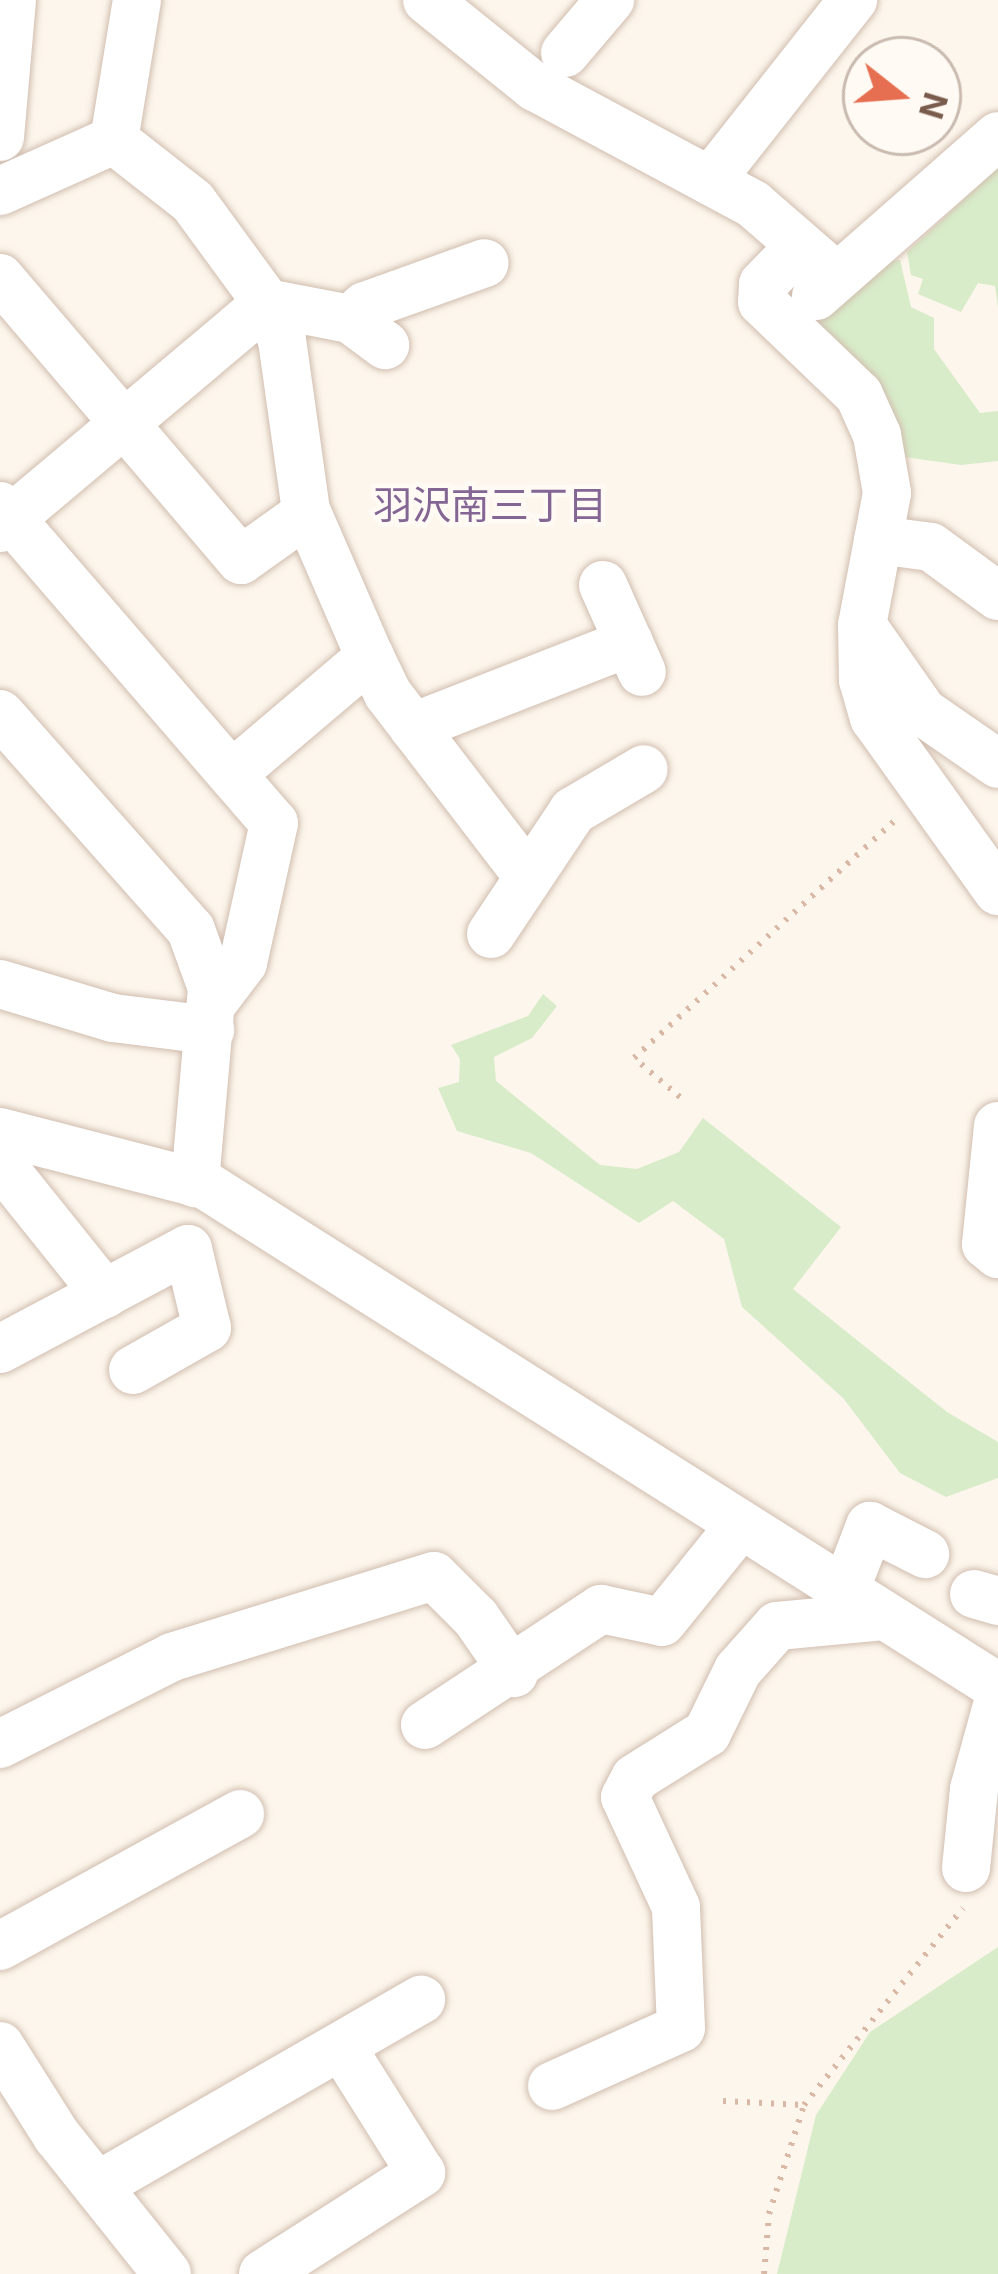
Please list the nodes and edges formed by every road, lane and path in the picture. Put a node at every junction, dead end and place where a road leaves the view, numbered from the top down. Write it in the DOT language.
graph roads {
  1 [pos="12,0"];
  2 [pos="137,0"];
  3 [pos="427,0"];
  4 [pos="610,0"];
  5 [pos="853,0"];
  6 [pos="550,70"];
  7 [pos="998,136"];
  8 [pos="0,137"];
  9 [pos="114,140"];
  10 [pos="710,181"];
  11 [pos="0,191"];
  12 [pos="800,245"];
  13 [pos="485,263"];
  14 [pos="837,277"];
  15 [pos="0,278"];
  16 [pos="266,303"];
  17 [pos="785,323"];
  18 [pos="121,422"];
  19 [pos="307,513"];
  20 [pos="4,517"];
  21 [pos="878,540"];
  22 [pos="603,585"];
  23 [pos="998,596"];
  24 [pos="862,625"];
  25 [pos="370,657"];
  26 [pos="0,714"];
  27 [pos="413,728"];
  28 [pos="998,764"];
  29 [pos="644,769"];
  30 [pos="232,773"];
  31 [pos="928,791"];
  32 [pos="526,875"];
  33 [pos="998,891"];
  34 [pos="491,934"];
  35 [pos="0,984"];
  36 [pos="211,1018"];
  37 [pos="680,1097"];
  38 [pos="998,1126"];
  39 [pos="0,1132"];
  40 [pos="0,1162"];
  41 [pos="195,1183"];
  42 [pos="998,1254"];
  43 [pos="105,1294"];
  44 [pos="0,1349"];
  45 [pos="134,1370"];
  46 [pos="739,1527"];
  47 [pos="925,1554"];
  48 [pos="865,1603"];
  49 [pos="514,1673"];
  50 [pos="998,1688"];
  51 [pos="998,1702"];
  52 [pos="425,1724"];
  53 [pos="0,1744"];
  54 [pos="240,1814"];
  55 [pos="966,1868"];
  56 [pos="0,1946"];
  57 [pos="421,2000"];
  58 [pos="0,2046"];
  59 [pos="341,2046"];
  60 [pos="552,2086"];
  61 [pos="723,2101"];
  62 [pos="804,2105"];
  63 [pos="97,2186"];
  64 [pos="167,2274"];
  65 [pos="263,2274"];
  66 [pos="764,2274"];
  1 -- 8 [label="street"];
  2 -- 9 [label="street"];
  3 -- 6 [label="street"];
  4 -- 6 [label="street"];
  5 -- 10 [label="street"];
  6 -- 10 [label="street"];
  7 -- 14 [label="street"];
  9 -- 11 [label="street"];
  9 -- 16 [label="street"];
  10 -- 12 [label="street"];
  12 -- 14 [label="street"];
  12 -- 17 [label="street"];
  13 -- 16 [label="street"];
  14 -- 17 [label="street"];
  15 -- 18 [label="street"];
  16 -- 18 [label="street"];
  16 -- 19 [label="street"];
  17 -- 21 [label="street"];
  18 -- 19 [label="street"];
  18 -- 20 [label="street"];
  19 -- 25 [label="street"];
  20 -- 30 [label="street"];
  21 -- 23 [label="street"];
  21 -- 24 [label="street"];
  22 -- 27 [label="street"];
  24 -- 28 [label="street"];
  24 -- 31 [label="street"];
  25 -- 27 [label="street"];
  25 -- 30 [label="street"];
  26 -- 36 [label="street"];
  27 -- 32 [label="street"];
  29 -- 32 [label="street"];
  30 -- 36 [label="street"];
  31 -- 33 [label="street"];
  31 -- 37 [label="path"];
  32 -- 34 [label="street"];
  35 -- 36 [label="street"];
  36 -- 41 [label="street"];
  38 -- 42 [label="street"];
  39 -- 41 [label="street"];
  40 -- 43 [label="street"];
  41 -- 46 [label="street"];
  43 -- 44 [label="street"];
  43 -- 45 [label="street"];
  46 -- 48 [label="street"];
  46 -- 49 [label="street"];
  47 -- 48 [label="street"];
  48 -- 50 [label="street"];
  48 -- 60 [label="street"];
  49 -- 52 [label="street"];
  49 -- 53 [label="street"];
  51 -- 55 [label="street"];
  54 -- 56 [label="street"];
  55 -- 62 [label="path"];
  57 -- 59 [label="street"];
  58 -- 63 [label="street"];
  59 -- 63 [label="street"];
  59 -- 65 [label="street"];
  61 -- 62 [label="path"];
  62 -- 66 [label="path"];
  63 -- 64 [label="street"];
}
